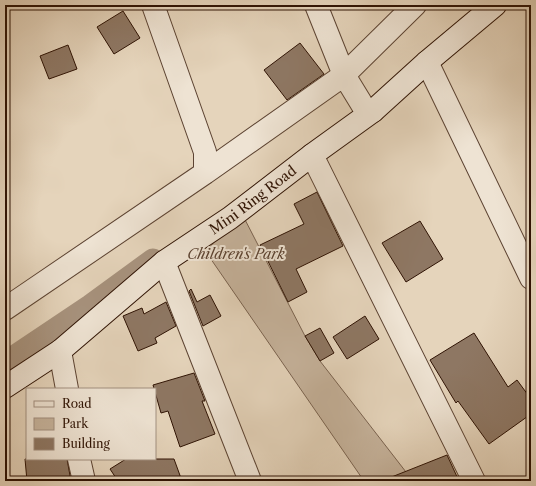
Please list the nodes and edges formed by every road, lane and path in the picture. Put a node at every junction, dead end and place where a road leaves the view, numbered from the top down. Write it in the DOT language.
graph roads {
  1 [pos="153,5"];
  2 [pos="316,5"];
  3 [pos="415,5"];
  4 [pos="495,5"];
  5 [pos="427,62"];
  6 [pos="347,79"];
  7 [pos="370,111"];
  8 [pos="312,155"];
  9 [pos="205,173"];
  10 [pos="164,262"];
  11 [pos="531,278"];
  12 [pos="5,309"];
  13 [pos="60,351"];
  14 [pos="5,387"];
  15 [pos="66,388"];
  16 [pos="80,460"];
  17 [pos="84,481"];
  18 [pos="250,481"];
  19 [pos="474,481"];
  1 -- 9 [label="street"];
  2 -- 6 [label="street"];
  3 -- 6 [label="street"];
  4 -- 5 [label="street, Mini Ring Road"];
  5 -- 7 [label="street, Mini Ring Road"];
  5 -- 11 [label="street"];
  6 -- 7 [label="street"];
  6 -- 9 [label="street"];
  7 -- 8 [label="street, Mini Ring Road"];
  8 -- 10 [label="street, Mini Ring Road"];
  8 -- 19 [label="street"];
  9 -- 12 [label="street"];
  10 -- 13 [label="street, Mini Ring Road"];
  10 -- 18 [label="street"];
  13 -- 14 [label="street, Mini Ring Road"];
  13 -- 15 [label="street"];
  16 -- 17 [label="street"];
}
